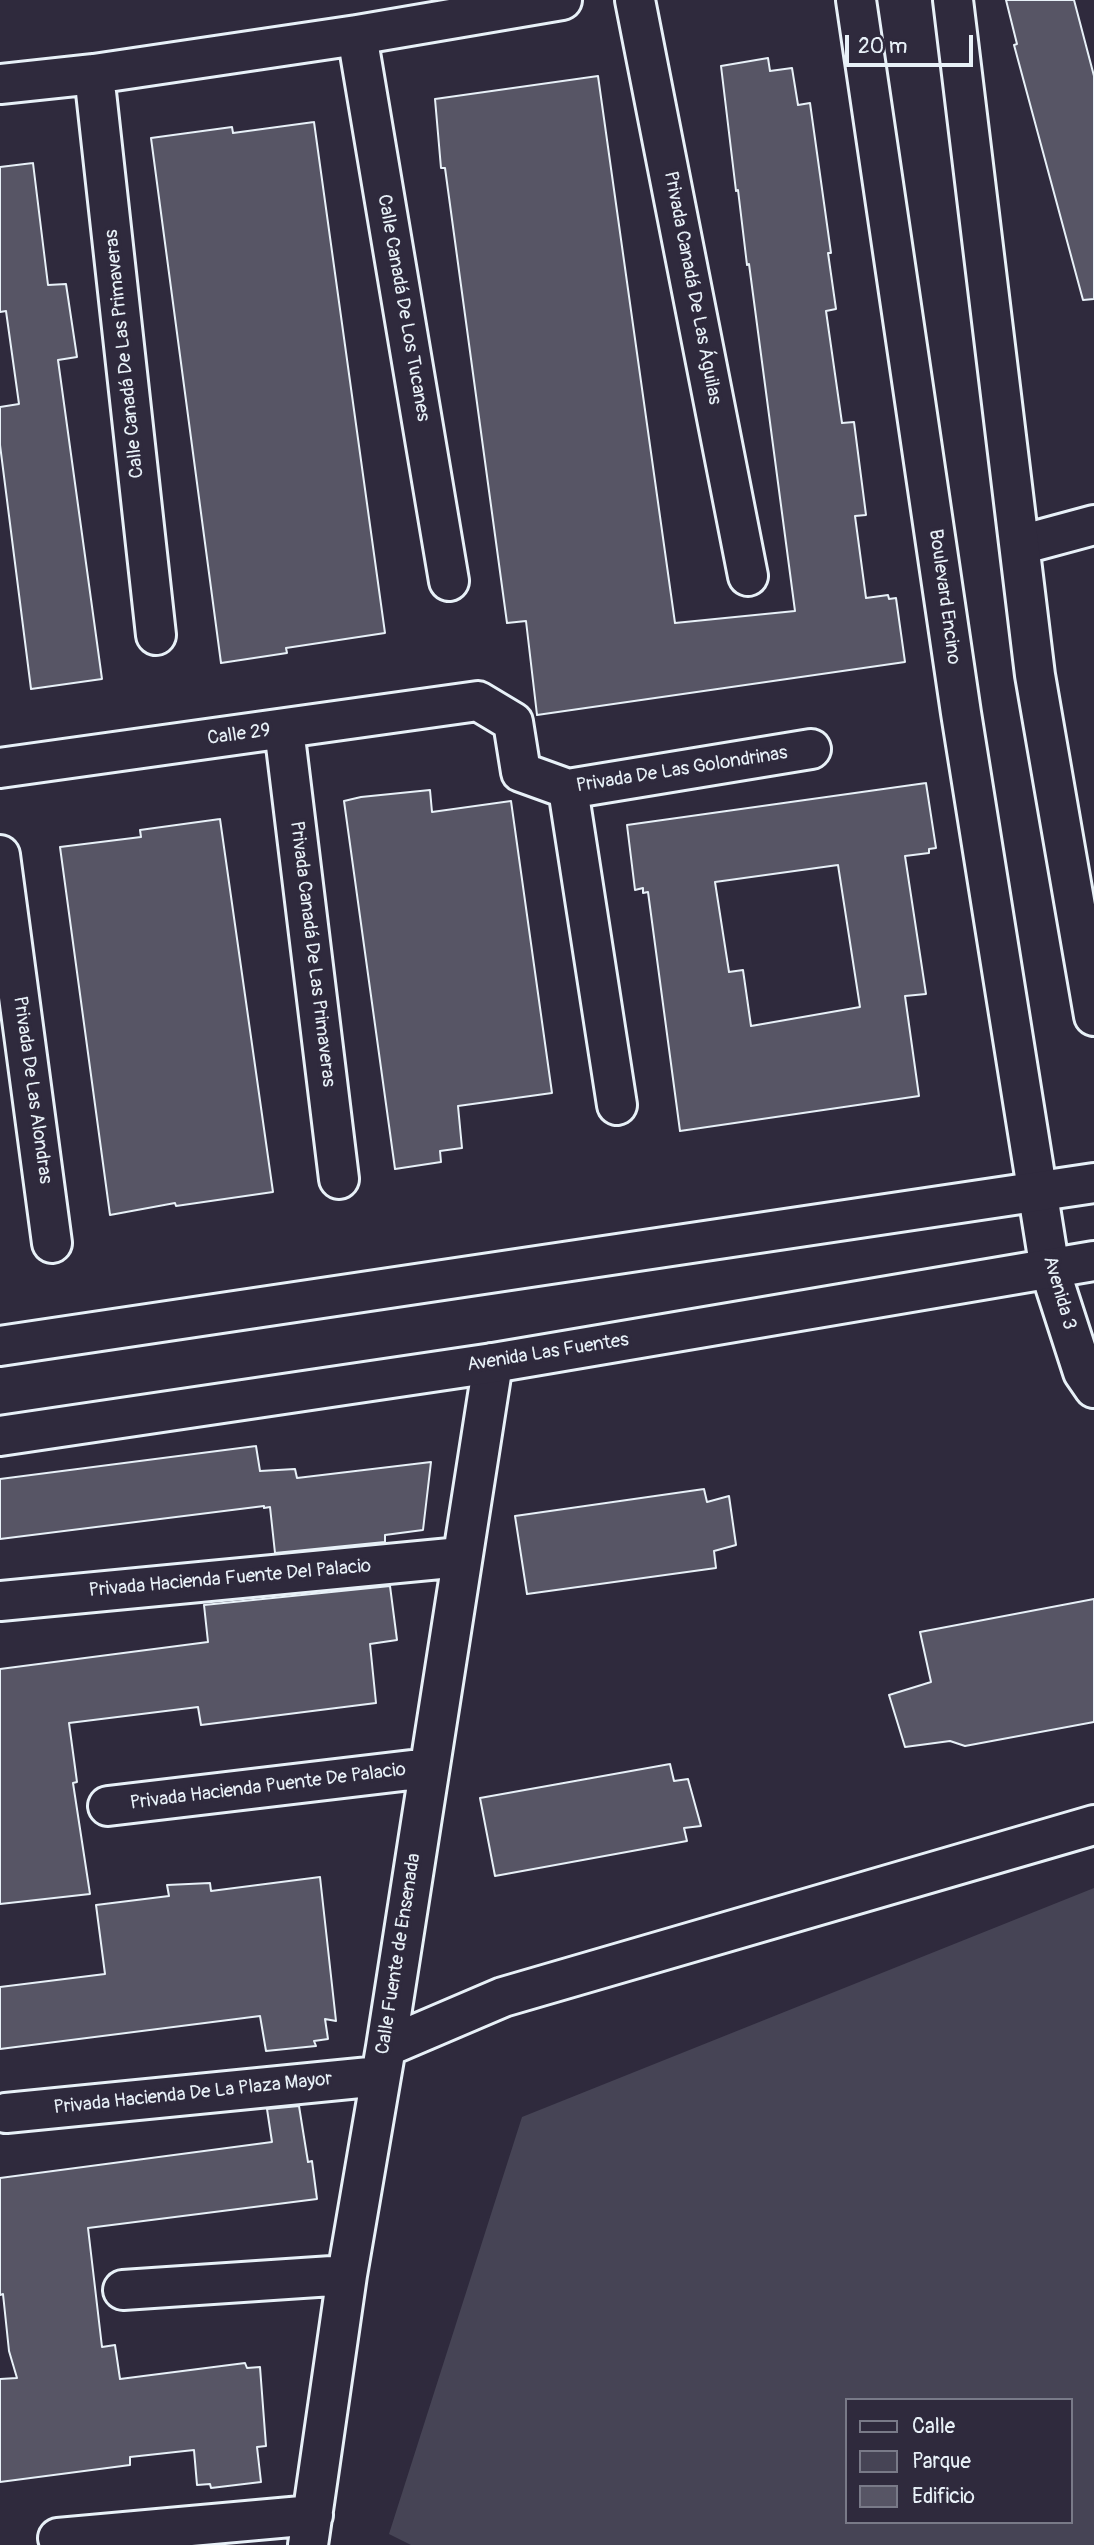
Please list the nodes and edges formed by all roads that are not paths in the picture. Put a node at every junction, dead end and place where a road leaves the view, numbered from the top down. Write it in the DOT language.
graph roads {
  1 [pos="562,0"];
  2 [pos="635,0"];
  3 [pos="856,0"];
  4 [pos="953,0"];
  5 [pos="357,35"];
  6 [pos="94,74"];
  7 [pos="0,84"];
  8 [pos="1094,525"];
  9 [pos="1020,545"];
  10 [pos="748,576"];
  11 [pos="449,582"];
  12 [pos="156,635"];
  13 [pos="478,701"];
  14 [pos="284,729"];
  15 [pos="811,749"];
  16 [pos="0,768"];
  17 [pos="568,789"];
  18 [pos="0,855"];
  19 [pos="1094,1016"];
  20 [pos="617,1105"];
  21 [pos="339,1179"];
  22 [pos="1094,1183"];
  23 [pos="1037,1192"];
  24 [pos="52,1243"];
  25 [pos="1094,1261"];
  26 [pos="1049,1270"];
  27 [pos="0,1346"];
  28 [pos="493,1363"];
  29 [pos="1094,1388"];
  30 [pos="0,1436"];
  31 [pos="461,1557"];
  32 [pos="0,1601"];
  33 [pos="428,1768"];
  34 [pos="108,1806"];
  35 [pos="1094,1825"];
  36 [pos="383,2061"];
  37 [pos="6,2113"];
  38 [pos="347,2276"];
  39 [pos="123,2290"];
  40 [pos="311,2530"];
  41 [pos="58,2538"];
  1 -- 5 [label="street"];
  2 -- 10 [label="street, Privada Canadá De Las Águilas"];
  3 -- 23 [label="street, Boulevard Encino"];
  4 -- 9 [label="street"];
  5 -- 6 [label="street"];
  5 -- 11 [label="street, Calle Canadá De Los Tucanes"];
  6 -- 7 [label="street"];
  6 -- 12 [label="street, Calle Canadá De Las Primaveras"];
  8 -- 9 [label="street"];
  9 -- 19 [label="street"];
  13 -- 14 [label="street, Calle 29"];
  13 -- 17 [label="street, Privada De Las Golondrinas"];
  14 -- 16 [label="street, Calle 29"];
  14 -- 21 [label="street, Privada Canadá De Las Primaveras"];
  15 -- 17 [label="street, Privada De Las Golondrinas"];
  17 -- 20 [label="street"];
  18 -- 24 [label="street, Privada De Las Alondras"];
  22 -- 23 [label="street"];
  23 -- 26 [label="street, Avenida 3"];
  23 -- 27 [label="street"];
  25 -- 26 [label="street, Avenida Las Fuentes"];
  26 -- 28 [label="street, Avenida Las Fuentes"];
  26 -- 29 [label="street, Avenida 3"];
  28 -- 30 [label="street, Avenida Las Fuentes"];
  28 -- 31 [label="street, Calle Fuente de Ensenada"];
  31 -- 32 [label="street, Privada Hacienda Fuente Del Palacio"];
  31 -- 33 [label="street, Calle Fuente de Ensenada"];
  33 -- 34 [label="street, Privada Hacienda Puente De Palacio"];
  33 -- 36 [label="street, Calle Fuente de Ensenada"];
  35 -- 36 [label="street, Privada Hacienda De La Plaza Mayor"];
  36 -- 37 [label="street, Privada Hacienda De La Plaza Mayor"];
  36 -- 38 [label="street, Calle Fuente de Ensenada"];
  38 -- 39 [label="street"];
  38 -- 40 [label="street, Calle Fuente de Ensenada"];
  40 -- 41 [label="street"];
}
